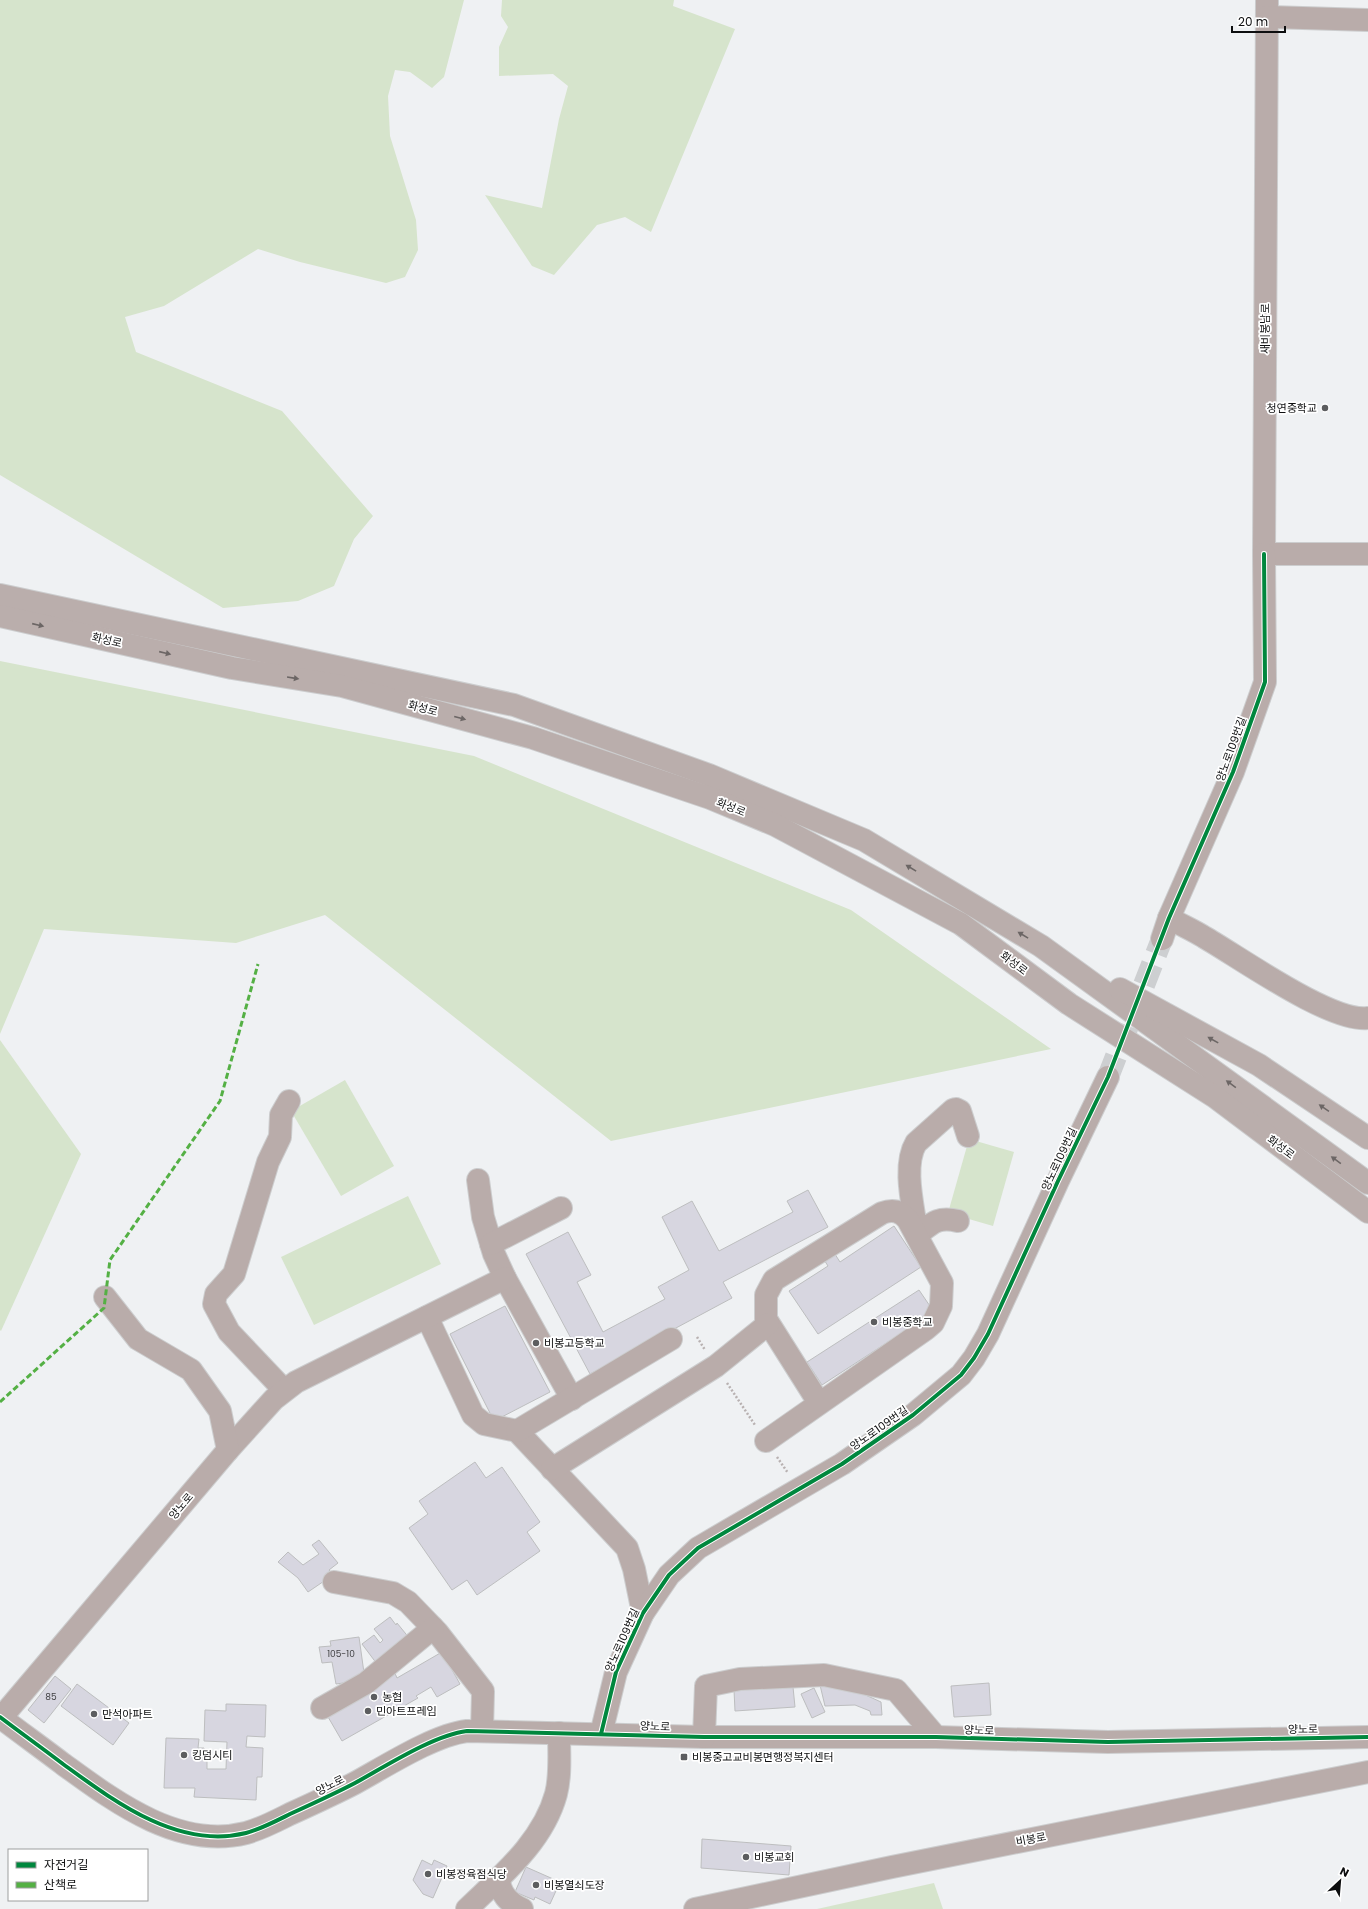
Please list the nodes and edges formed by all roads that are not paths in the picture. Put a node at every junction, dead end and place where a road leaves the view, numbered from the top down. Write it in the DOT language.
graph roads {
  1 [pos="1267,8"];
  2 [pos="1368,20"];
  3 [pos="1264,554"];
  4 [pos="1368,554"];
  5 [pos="0,595"];
  6 [pos="0,616"];
  7 [pos="1169,918"];
  8 [pos="1162,939"];
  9 [pos="1041,946"];
  10 [pos="1368,1018"];
  11 [pos="1108,1077"];
  12 [pos="289,1101"];
  13 [pos="968,1136"];
  14 [pos="1368,1138"];
  15 [pos="478,1180"];
  16 [pos="1368,1183"];
  17 [pos="561,1208"];
  18 [pos="1368,1212"];
  19 [pos="958,1221"];
  20 [pos="917,1235"];
  21 [pos="491,1244"];
  22 [pos="505,1278"];
  23 [pos="105,1297"];
  24 [pos="427,1317"];
  25 [pos="768,1324"];
  26 [pos="671,1339"];
  27 [pos="284,1390"];
  28 [pos="572,1399"];
  29 [pos="819,1403"];
  30 [pos="518,1431"];
  31 [pos="766,1440"];
  32 [pos="228,1450"];
  33 [pos="552,1469"];
  34 [pos="334,1582"];
  35 [pos="643,1613"];
  36 [pos="433,1628"];
  37 [pos="322,1708"];
  38 [pos="0,1717"];
  39 [pos="482,1731"];
  40 [pos="559,1733"];
  41 [pos="601,1734"];
  42 [pos="704,1737"];
  43 [pos="936,1737"];
  44 [pos="1368,1737"];
  45 [pos="1368,1772"];
  46 [pos="499,1878"];
  47 [pos="467,1909"];
  48 [pos="522,1909"];
  49 [pos="695,1909"];
  1 -- 2 [label="street"];
  1 -- 3 [label="street, 새비봉남로"];
  3 -- 4 [label="street"];
  3 -- 7 [label="street, 양노로109번길"];
  9 -- 5 [label="main road, 화성로, one-way"];
  6 -- 18 [label="main road, 화성로, one-way"];
  7 -- 8 [label="street, 양노로109번길"];
  7 -- 10 [label="street"];
  14 -- 9 [label="main road, one-way"];
  16 -- 9 [label="main road, 화성로, one-way"];
  11 -- 35 [label="street, 양노로109번길"];
  12 -- 27 [label="street"];
  13 -- 20 [label="street"];
  15 -- 21 [label="street"];
  17 -- 21 [label="street"];
  19 -- 20 [label="street"];
  20 -- 25 [label="street"];
  20 -- 29 [label="street"];
  21 -- 22 [label="street"];
  22 -- 24 [label="street, 양노로"];
  22 -- 28 [label="street"];
  23 -- 32 [label="street"];
  24 -- 27 [label="street, 양노로"];
  24 -- 30 [label="street"];
  25 -- 29 [label="street"];
  25 -- 33 [label="street"];
  26 -- 28 [label="street"];
  27 -- 32 [label="street, 양노로"];
  28 -- 30 [label="street"];
  29 -- 31 [label="street"];
  30 -- 33 [label="street"];
  32 -- 38 [label="street, 양노로"];
  33 -- 35 [label="street"];
  34 -- 36 [label="street"];
  35 -- 41 [label="street, 양노로109번길"];
  36 -- 37 [label="street"];
  36 -- 39 [label="street"];
  38 -- 39 [label="street, 양노로"];
  39 -- 40 [label="street, 양노로"];
  40 -- 41 [label="street, 양노로"];
  40 -- 46 [label="street"];
  41 -- 42 [label="street, 양노로"];
  42 -- 43 [label="street, 양노로"];
  42 -- 43 [label="street"];
  43 -- 44 [label="street, 양노로"];
  45 -- 49 [label="street, 비봉로"];
  46 -- 47 [label="street"];
  46 -- 48 [label="street"];
}
